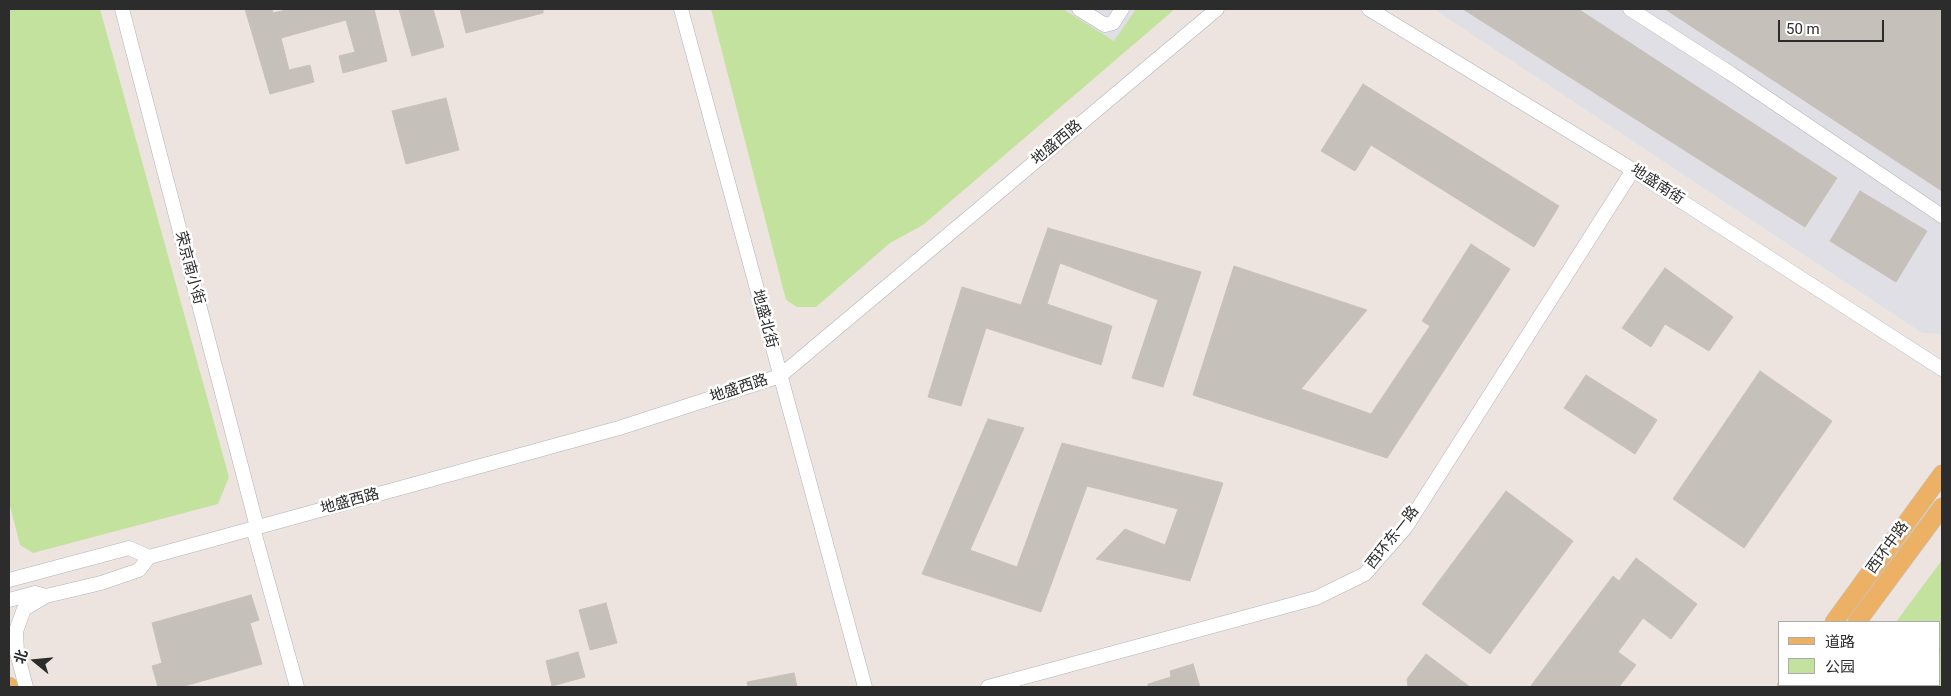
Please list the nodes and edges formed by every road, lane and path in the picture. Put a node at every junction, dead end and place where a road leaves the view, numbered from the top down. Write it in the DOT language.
graph roads {
  1 [pos="122,9"];
  2 [pos="681,9"];
  3 [pos="1079,9"];
  4 [pos="1122,9"];
  5 [pos="1217,9"];
  6 [pos="1369,9"];
  7 [pos="1630,9"];
  8 [pos="1633,170"];
  9 [pos="1942,216"];
  10 [pos="1942,369"];
  11 [pos="780,376"];
  12 [pos="1942,474"];
  13 [pos="1942,507"];
  14 [pos="255,528"];
  15 [pos="148,557"];
  16 [pos="9,568"];
  17 [pos="33,573"];
  18 [pos="9,580"];
  19 [pos="46,596"];
  20 [pos="9,600"];
  21 [pos="1835,621"];
  22 [pos="1858,621"];
  23 [pos="26,687"];
  24 [pos="297,687"];
  25 [pos="865,687"];
  26 [pos="988,687"];
  1 -- 14 [label="street, 荣京南小街"];
  2 -- 11 [label="street, 地盛北街"];
  3 -- 4 [label="street"];
  5 -- 11 [label="street, 地盛西路"];
  6 -- 8 [label="street, 地盛南街"];
  7 -- 9 [label="street"];
  8 -- 10 [label="street, 地盛南街"];
  8 -- 26 [label="street, 西环东一路"];
  11 -- 14 [label="street, 地盛西路"];
  11 -- 25 [label="street, 地盛北街"];
  12 -- 21 [label="main road, 西环中路"];
  13 -- 22 [label="main road, 西环中路"];
  14 -- 15 [label="street, 地盛西路"];
  14 -- 24 [label="street, 荣京南小街"];
  15 -- 17 [label="street"];
  15 -- 19 [label="street, 地盛西路"];
  16 -- 17 [label="street"];
  17 -- 18 [label="street"];
  19 -- 20 [label="street, 地盛西路"];
  19 -- 23 [label="street"];
}
